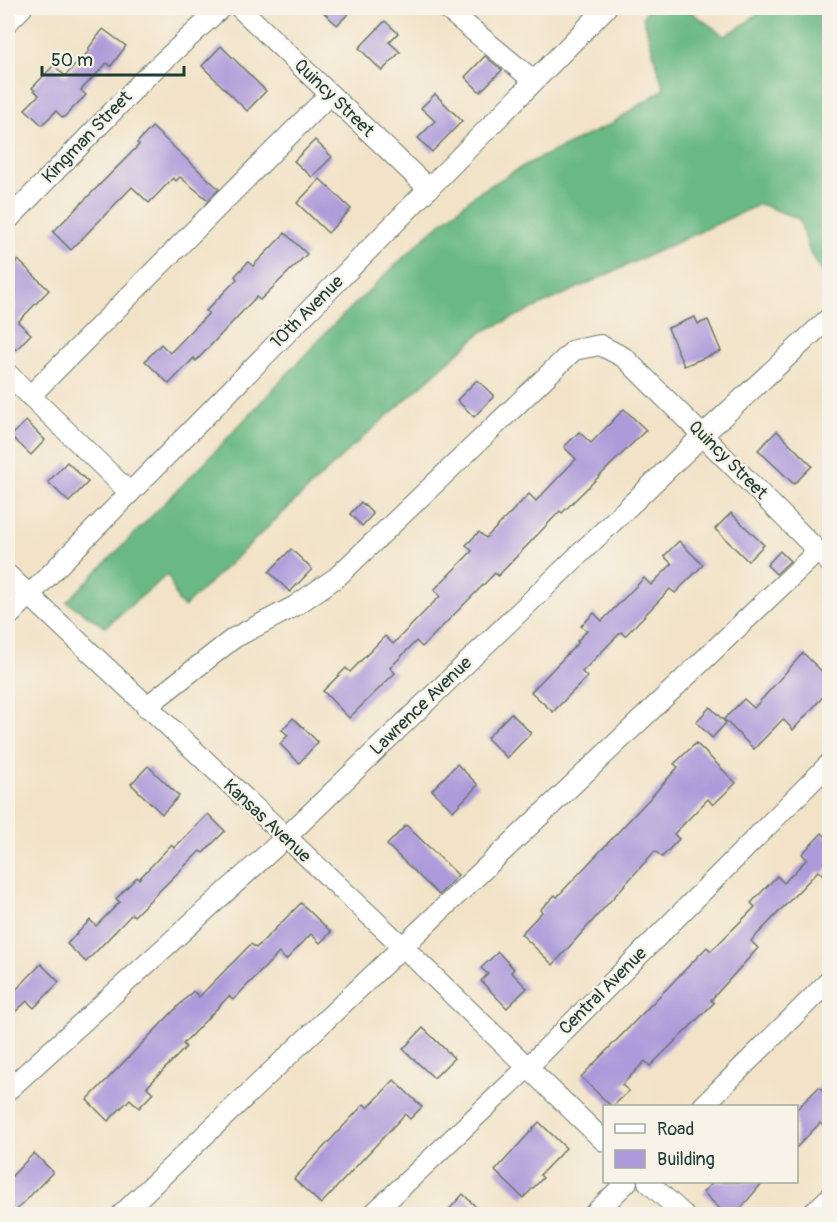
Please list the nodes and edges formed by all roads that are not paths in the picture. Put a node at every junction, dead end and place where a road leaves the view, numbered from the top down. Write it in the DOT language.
graph roads {
  1 [pos="22,8"];
  2 [pos="221,8"];
  3 [pos="240,8"];
  4 [pos="446,8"];
  5 [pos="606,8"];
  6 [pos="8,22"];
  7 [pos="534,81"];
  8 [pos="330,94"];
  9 [pos="429,189"];
  10 [pos="8,219"];
  11 [pos="830,317"];
  12 [pos="8,374"];
  13 [pos="30,396"];
  14 [pos="703,435"];
  15 [pos="130,493"];
  16 [pos="824,557"];
  17 [pos="8,575"];
  18 [pos="29,595"];
  19 [pos="8,617"];
  20 [pos="146,707"];
  21 [pos="830,763"];
  22 [pos="285,838"];
  23 [pos="402,946"];
  24 [pos="830,980"];
  25 [pos="527,1068"];
  26 [pos="8,1090"];
  27 [pos="705,1105"];
  28 [pos="603,1140"];
  29 [pos="626,1183"];
  30 [pos="649,1183"];
  31 [pos="830,1197"];
  32 [pos="122,1215"];
  33 [pos="373,1215"];
  34 [pos="594,1215"];
  35 [pos="683,1215"];
  36 [pos="812,1215"];
  1 -- 6 [label="street"];
  2 -- 10 [label="street, Kingman Street"];
  3 -- 8 [label="street, Quincy Street"];
  4 -- 7 [label="street"];
  5 -- 7 [label="street, 10th Avenue"];
  7 -- 9 [label="street, 10th Avenue"];
  8 -- 9 [label="street, Quincy Street"];
  8 -- 13 [label="street"];
  9 -- 15 [label="street, 10th Avenue"];
  11 -- 14 [label="street, Lawrence Avenue"];
  12 -- 13 [label="street"];
  13 -- 15 [label="street"];
  14 -- 16 [label="street, Quincy Street"];
  14 -- 20 [label="street, Quincy Street"];
  14 -- 22 [label="street, Lawrence Avenue"];
  15 -- 18 [label="street, 10th Avenue"];
  16 -- 23 [label="street"];
  17 -- 18 [label="street, Kansas Avenue"];
  18 -- 19 [label="street, 10th Avenue"];
  18 -- 20 [label="street, Kansas Avenue"];
  20 -- 22 [label="street, Kansas Avenue"];
  21 -- 25 [label="street, Central Avenue"];
  22 -- 23 [label="street, Kansas Avenue"];
  22 -- 26 [label="street, Lawrence Avenue"];
  23 -- 25 [label="street, Kansas Avenue"];
  23 -- 32 [label="street"];
  24 -- 27 [label="street"];
  25 -- 28 [label="street, Kansas Avenue"];
  25 -- 33 [label="street, Central Avenue"];
  29 -- 34 [label="street"];
  30 -- 35 [label="street"];
  31 -- 36 [label="street"];
}
